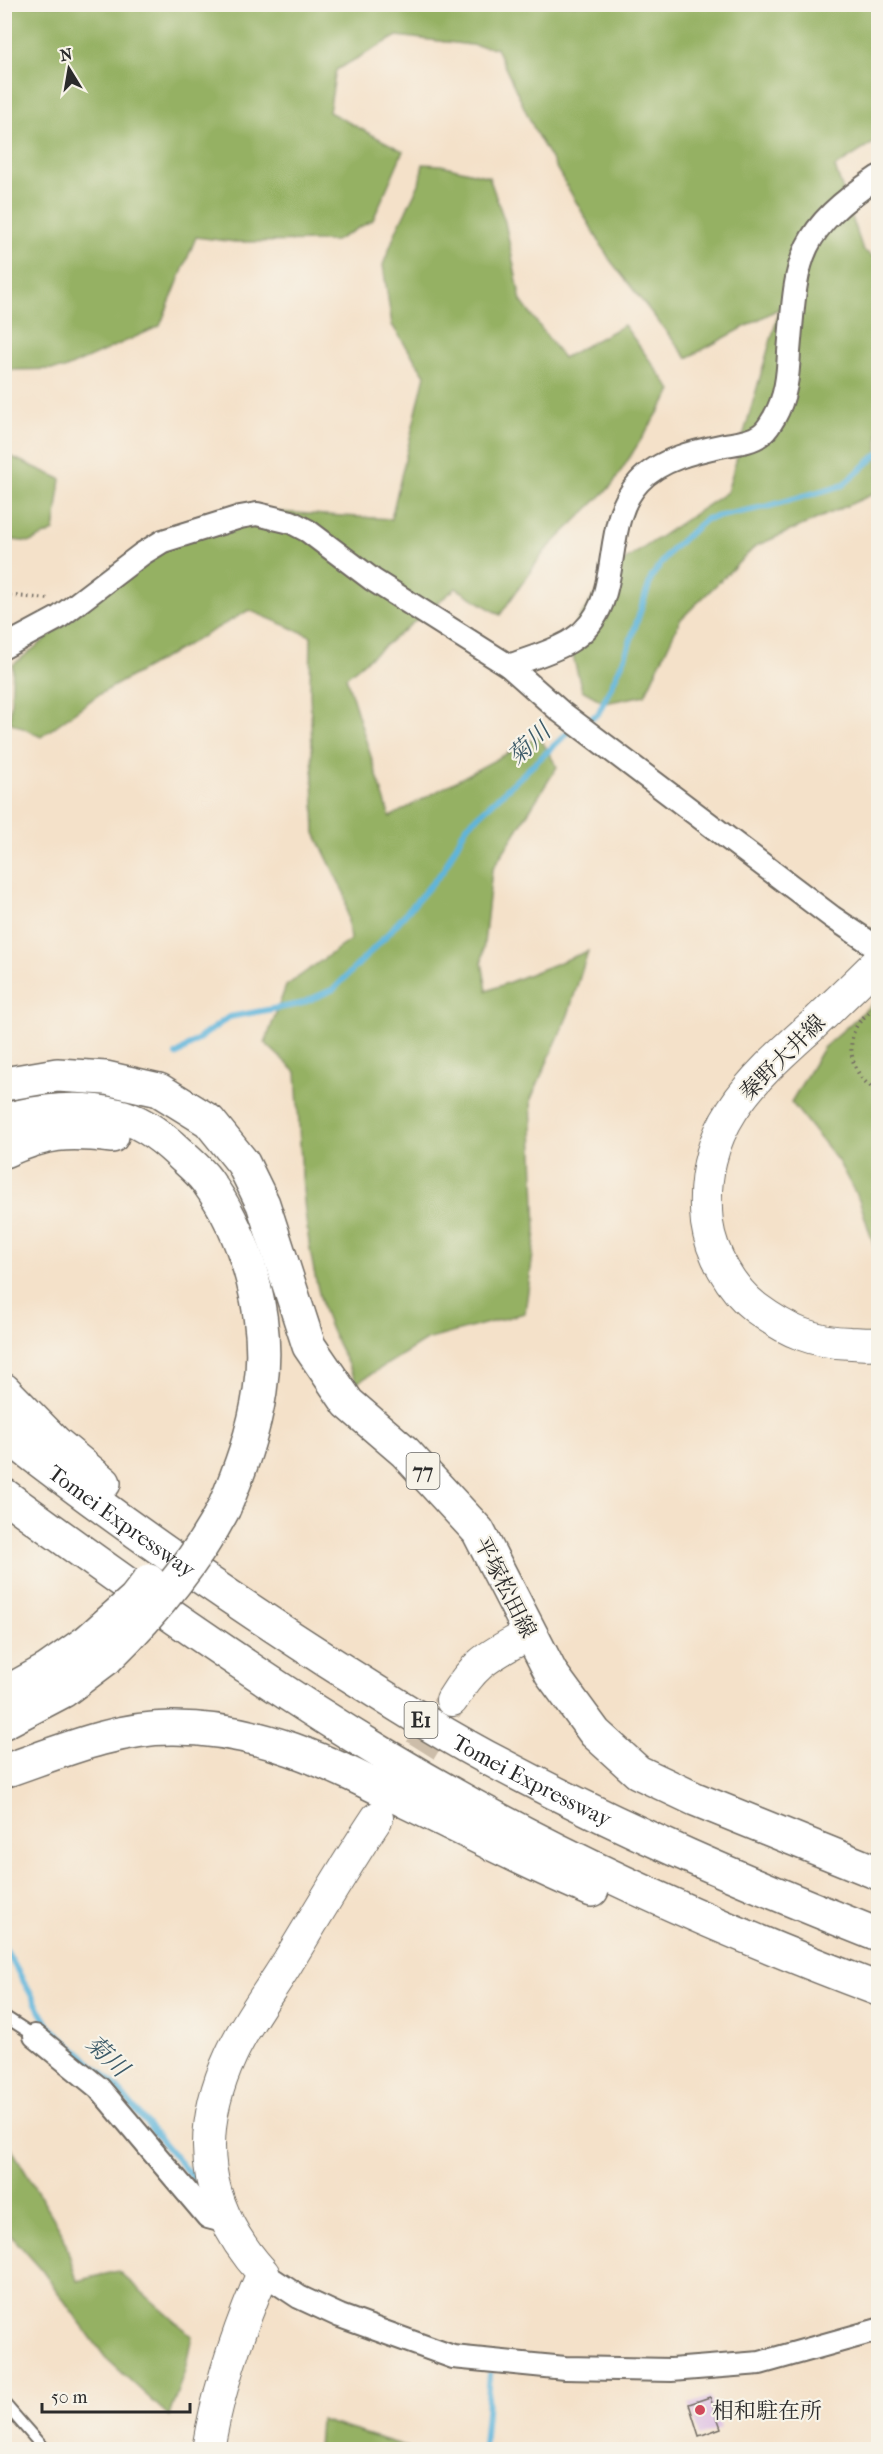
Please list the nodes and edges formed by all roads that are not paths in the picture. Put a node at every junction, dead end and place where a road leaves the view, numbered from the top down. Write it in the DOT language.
graph roads {
  1 [pos="879,177"];
  2 [pos="4,647"];
  3 [pos="509,666"];
  4 [pos="879,948"];
  5 [pos="879,962"];
  6 [pos="4,1084"];
  7 [pos="4,1120"];
  8 [pos="4,1151"];
  9 [pos="879,1343"];
  10 [pos="4,1390"];
  11 [pos="4,1433"];
  12 [pos="4,1486"];
  13 [pos="4,1495"];
  14 [pos="214,1503"];
  15 [pos="107,1570"];
  16 [pos="529,1634"];
  17 [pos="98,1649"];
  18 [pos="4,1694"];
  19 [pos="452,1700"];
  20 [pos="411,1714"];
  21 [pos="4,1722"];
  22 [pos="4,1771"];
  23 [pos="377,1818"];
  24 [pos="879,1873"];
  25 [pos="879,1935"];
  26 [pos="773,1949"];
  27 [pos="879,1989"];
  28 [pos="4,2016"];
  29 [pos="35,2036"];
  30 [pos="227,2222"];
  31 [pos="263,2273"];
  32 [pos="879,2330"];
  33 [pos="4,2403"];
  34 [pos="45,2450"];
  35 [pos="208,2450"];
  1 -- 3 [label="street"];
  2 -- 3 [label="street"];
  3 -- 4 [label="street"];
  5 -- 9 [label="street, 秦野大井線"];
  6 -- 16 [label="main road, 平塚松田線 / 77"];
  7 -- 14 [label="main road"];
  8 -- 14 [label="main road"];
  10 -- 20 [label="main road"];
  11 -- 20 [label="main road, Tomei Expressway / E1"];
  12 -- 15 [label="main road, E1"];
  13 -- 15 [label="main road, E1"];
  14 -- 17 [label="main road, bridge"];
  15 -- 26 [label="main road, E1"];
  16 -- 19 [label="street"];
  16 -- 24 [label="main road, 平塚松田線 / 77"];
  17 -- 18 [label="main road"];
  17 -- 21 [label="main road"];
  20 -- 25 [label="main road, Tomei Expressway / E1"];
  22 -- 26 [label="main road"];
  23 -- 30 [label="street"];
  26 -- 27 [label="main road, E1"];
  28 -- 29 [label="lane"];
  29 -- 30 [label="street"];
  30 -- 31 [label="street"];
  31 -- 32 [label="street"];
  31 -- 35 [label="street"];
  33 -- 34 [label="lane"];
}
